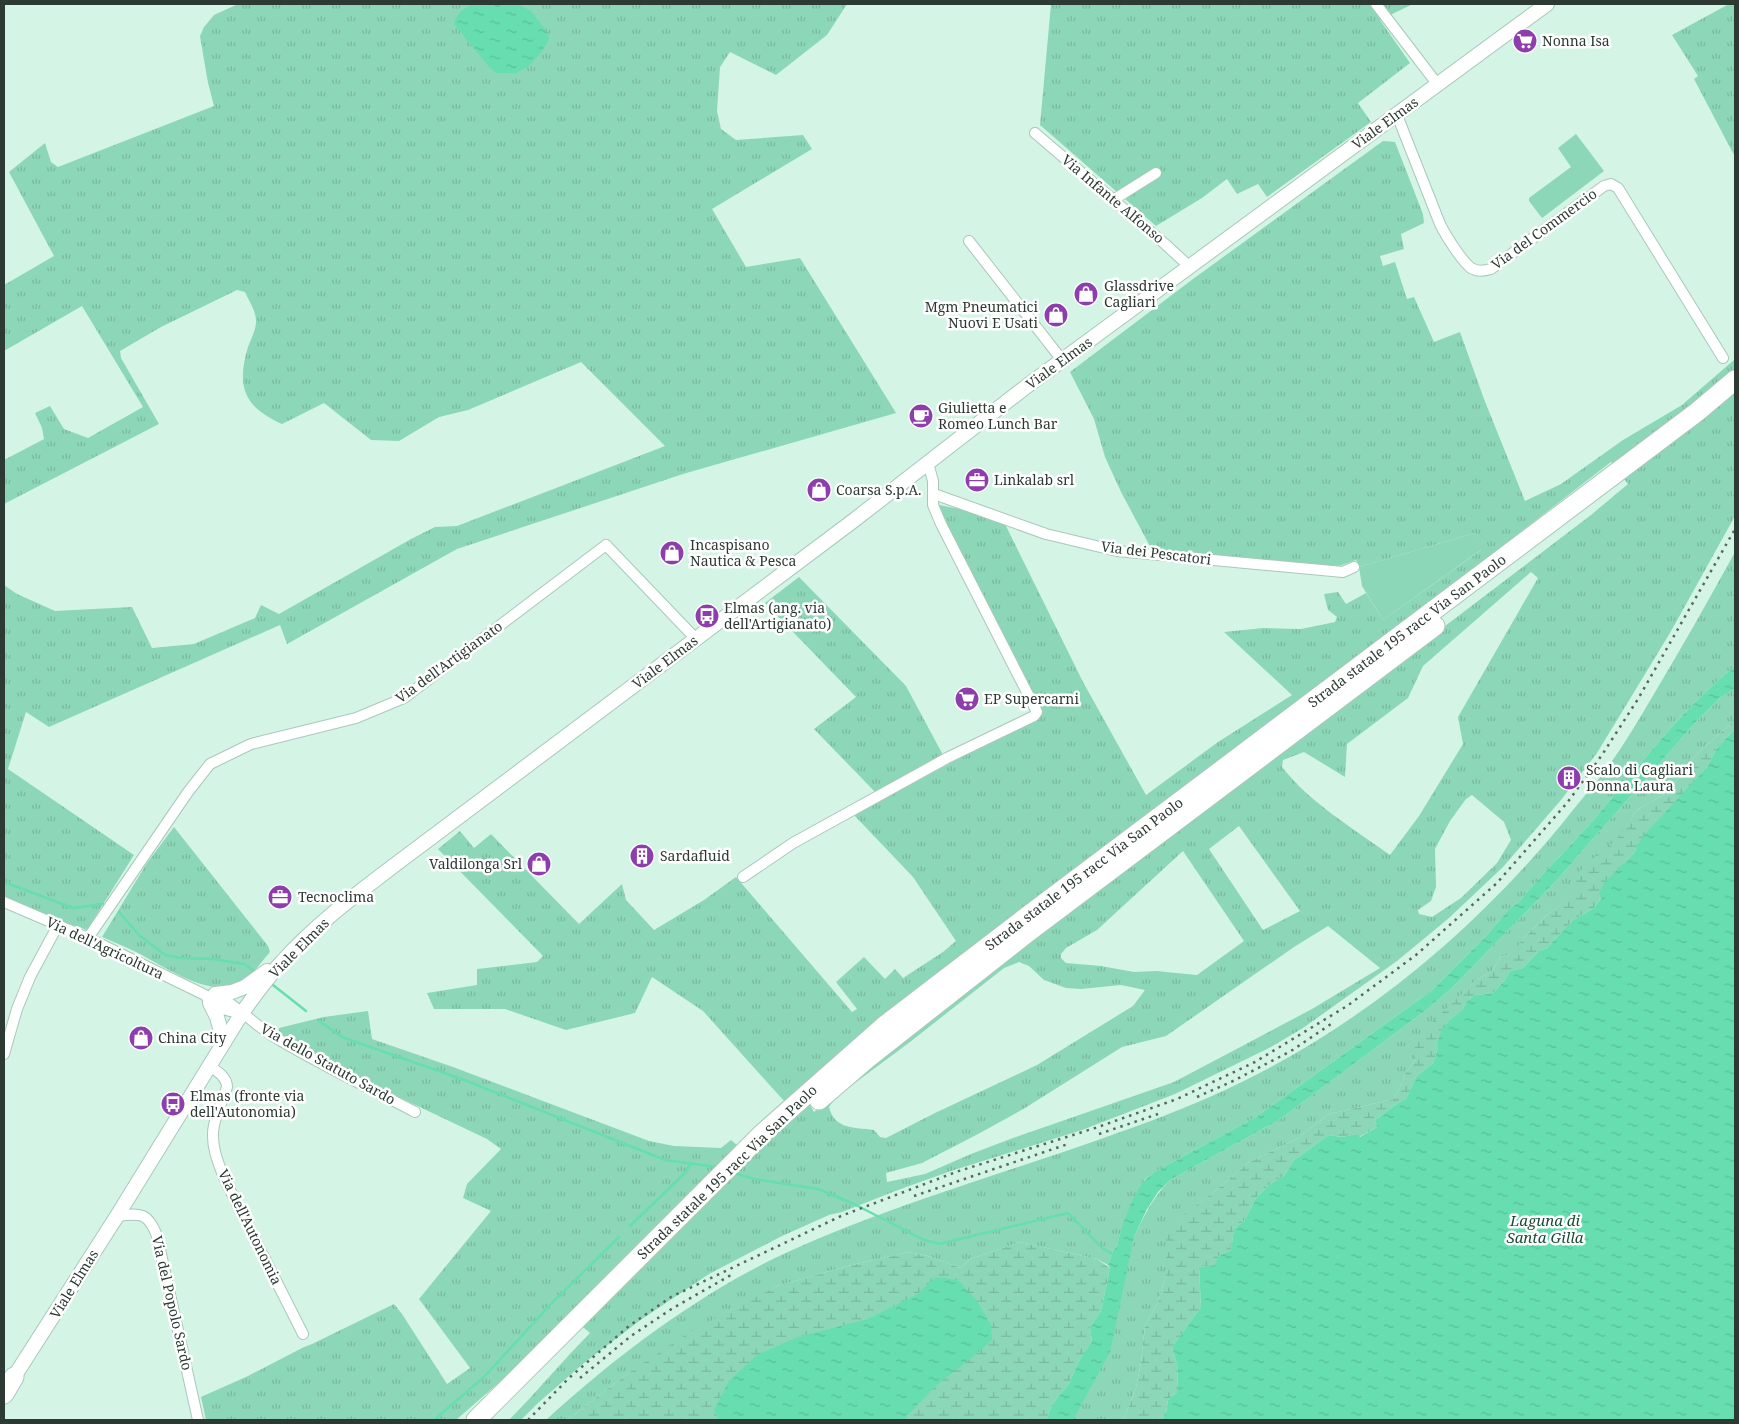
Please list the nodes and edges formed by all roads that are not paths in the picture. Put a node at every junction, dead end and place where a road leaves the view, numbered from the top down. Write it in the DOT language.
graph roads {
  1 [pos="1376,4"];
  2 [pos="1547,4"];
  3 [pos="1438,85"];
  4 [pos="1397,115"];
  5 [pos="1035,133"];
  6 [pos="1156,173"];
  7 [pos="1113,200"];
  8 [pos="969,240"];
  9 [pos="1190,267"];
  10 [pos="1723,358"];
  11 [pos="1062,360"];
  12 [pos="1735,380"];
  13 [pos="1735,396"];
  14 [pos="928,464"];
  15 [pos="1622,476"];
  16 [pos="934,494"];
  17 [pos="1354,567"];
  18 [pos="696,639"];
  19 [pos="743,877"];
  20 [pos="4,902"];
  21 [pos="58,925"];
  22 [pos="88,938"];
  23 [pos="284,960"];
  24 [pos="210,998"];
  25 [pos="242,1013"];
  26 [pos="224,1042"];
  27 [pos="4,1054"];
  28 [pos="210,1066"];
  29 [pos="415,1112"];
  30 [pos="117,1216"];
  31 [pos="580,1325"];
  32 [pos="303,1334"];
  33 [pos="14,1377"];
  34 [pos="505,1392"];
  35 [pos="4,1394"];
  36 [pos="198,1420"];
  37 [pos="462,1420"];
  38 [pos="476,1420"];
  39 [pos="494,1420"];
  1 -- 3 [label="street"];
  2 -- 3 [label="main road, Viale Elmas"];
  3 -- 4 [label="main road, Viale Elmas"];
  4 -- 9 [label="main road, Viale Elmas"];
  4 -- 10 [label="street, Via del Commercio"];
  5 -- 7 [label="street, Via Infante Alfonso"];
  6 -- 7 [label="street"];
  7 -- 9 [label="street, Via Infante Alfonso"];
  8 -- 11 [label="street"];
  9 -- 11 [label="main road, Viale Elmas"];
  11 -- 14 [label="main road, Viale Elmas"];
  12 -- 15 [label="highway, Strada statale 195 racc Via San Paolo"];
  13 -- 15 [label="highway, Strada statale 195 racc Via San Paolo"];
  14 -- 16 [label="street"];
  14 -- 18 [label="main road, Viale Elmas"];
  15 -- 31 [label="highway, Strada statale 195 racc Via San Paolo"];
  16 -- 17 [label="street, Via dei Pescatori"];
  16 -- 19 [label="street"];
  18 -- 22 [label="street, Via dell'Artigianato"];
  18 -- 23 [label="main road, Viale Elmas"];
  20 -- 21 [label="street, Via dell'Agricoltura"];
  21 -- 22 [label="street, Via dell'Agricoltura"];
  21 -- 27 [label="street"];
  22 -- 24 [label="street, Via dell'Agricoltura"];
  23 -- 24 [label="main road"];
  23 -- 25 [label="main road, Viale Elmas"];
  24 -- 25 [label="street, Via dell'Agricoltura"];
  24 -- 26 [label="main road"];
  25 -- 26 [label="main road, Viale Elmas"];
  25 -- 29 [label="street, Via dello Statuto Sardo"];
  26 -- 28 [label="main road, Viale Elmas"];
  28 -- 30 [label="main road, Viale Elmas"];
  28 -- 32 [label="street, Via dell'Autonomia"];
  30 -- 33 [label="main road, Viale Elmas"];
  30 -- 36 [label="street, Via del Popolo Sardo"];
  31 -- 34 [label="highway, Strada statale 195 racc Via San Paolo"];
  31 -- 39 [label="highway, Strada statale 195 racc Via San Paolo"];
  33 -- 35 [label="highway"];
  34 -- 37 [label="highway"];
  34 -- 38 [label="highway, Strada statale 195 racc Via San Paolo"];
}
